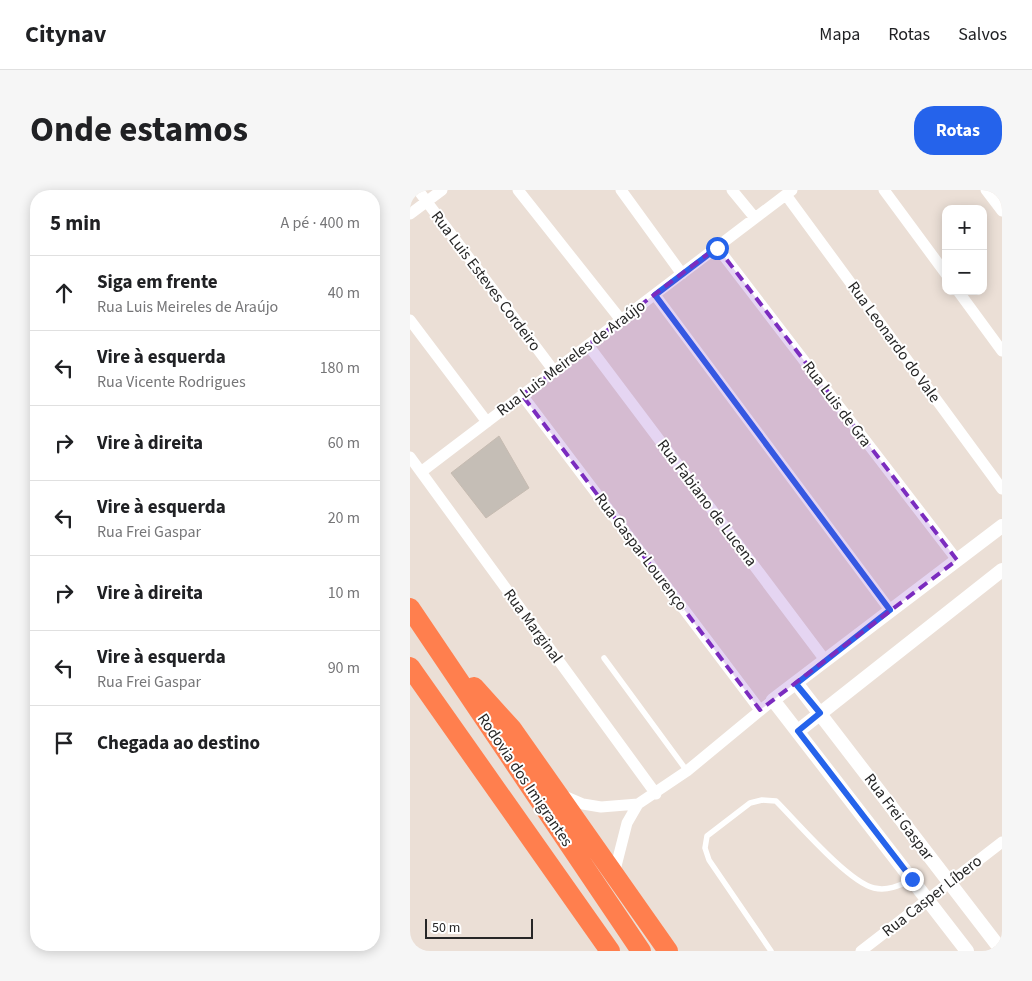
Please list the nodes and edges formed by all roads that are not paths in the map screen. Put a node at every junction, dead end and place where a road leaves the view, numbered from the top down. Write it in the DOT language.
graph roads {
  1 [pos="418,190"];
  2 [pos="442,190"];
  3 [pos="518,190"];
  4 [pos="621,190"];
  5 [pos="732,190"];
  6 [pos="884,190"];
  7 [pos="986,190"];
  8 [pos="789,192"];
  9 [pos="427,201"];
  10 [pos="1002,211"];
  11 [pos="410,214"];
  12 [pos="755,218"];
  13 [pos="717,248"];
  14 [pos="942,269"];
  15 [pos="682,274"];
  16 [pos="655,295"];
  17 [pos="961,295"];
  18 [pos="410,320"];
  19 [pos="621,320"];
  20 [pos="588,345"];
  21 [pos="1002,351"];
  22 [pos="554,371"];
  23 [pos="522,395"];
  24 [pos="487,422"];
  25 [pos="410,457"];
  26 [pos="421,472"];
  27 [pos="1002,489"];
  28 [pos="1002,526"];
  29 [pos="957,560"];
  30 [pos="1002,570"];
  31 [pos="410,608"];
  32 [pos="890,610"];
  33 [pos="439,652"];
  34 [pos="604,658"];
  35 [pos="825,660"];
  36 [pos="410,667"];
  37 [pos="796,684"];
  38 [pos="773,700"];
  39 [pos="760,710"];
  40 [pos="820,713"];
  41 [pos="798,731"];
  42 [pos="687,771"];
  43 [pos="557,793"];
  44 [pos="656,794"];
  45 [pos="638,804"];
  46 [pos="1002,842"];
  47 [pos="614,874"];
  48 [pos="912,879"];
  49 [pos="948,882"];
  50 [pos="928,899"];
  51 [pos="610,951"];
  52 [pos="640,951"];
  53 [pos="668,951"];
  54 [pos="771,951"];
  55 [pos="862,951"];
  56 [pos="967,951"];
  57 [pos="1002,951"];
  1 -- 9 [label="street, Rua Luis Esteves Cordeiro"];
  2 -- 9 [label="street"];
  3 -- 19 [label="street"];
  4 -- 15 [label="street"];
  5 -- 12 [label="street"];
  6 -- 14 [label="street"];
  7 -- 10 [label="street"];
  8 -- 12 [label="street, Rua Luis Meireles de Araújo"];
  8 -- 27 [label="street, Rua Leonardo do Vale"];
  9 -- 11 [label="street"];
  9 -- 22 [label="street, Rua Luis Esteves Cordeiro"];
  12 -- 13 [label="street, Rua Luis Meireles de Araújo"];
  13 -- 15 [label="street, Rua Luis Meireles de Araújo"];
  13 -- 29 [label="street, Rua Luis de Gra"];
  15 -- 16 [label="street, Rua Luis Meireles de Araújo"];
  16 -- 19 [label="street, Rua Luis Meireles de Araújo"];
  16 -- 32 [label="street"];
  17 -- 21 [label="street"];
  18 -- 24 [label="street"];
  19 -- 20 [label="street, Rua Luis Meireles de Araújo"];
  20 -- 22 [label="street, Rua Luis Meireles de Araújo"];
  20 -- 35 [label="street, Rua Fabiano de Lucena"];
  22 -- 23 [label="street, Rua Luis Meireles de Araújo"];
  23 -- 24 [label="street, Rua Luis Meireles de Araújo"];
  23 -- 39 [label="street, Rua Gaspar Lourenço"];
  24 -- 26 [label="street, Rua Luis Meireles de Araújo"];
  25 -- 26 [label="street, Rua Marginal"];
  26 -- 44 [label="street, Rua Marginal"];
  28 -- 29 [label="street"];
  29 -- 32 [label="street"];
  30 -- 40 [label="street"];
  31 -- 33 [label="highway, Rodovia dos Imigrantes"];
  32 -- 35 [label="street"];
  33 -- 43 [label="highway"];
  33 -- 52 [label="highway, Rodovia dos Imigrantes"];
  34 -- 42 [label="lane"];
  35 -- 37 [label="street"];
  36 -- 51 [label="highway, Rodovia dos Imigrantes"];
  37 -- 38 [label="street"];
  37 -- 40 [label="street, Rua Frei Gaspar"];
  38 -- 39 [label="street"];
  38 -- 41 [label="street, Rua Frei Gaspar"];
  39 -- 42 [label="street"];
  40 -- 41 [label="street"];
  40 -- 49 [label="street, Rua Frei Gaspar"];
  41 -- 48 [label="street, Rua Frei Gaspar"];
  42 -- 44 [label="street"];
  43 -- 45 [label="street"];
  43 -- 47 [label="highway"];
  44 -- 45 [label="street"];
  45 -- 47 [label="street"];
  46 -- 49 [label="street, Rua Casper Líbero"];
  47 -- 53 [label="highway"];
  48 -- 50 [label="street, Rua Frei Gaspar"];
  48 -- 54 [label="lane"];
  49 -- 50 [label="street, Rua Casper Líbero"];
  49 -- 57 [label="street, Rua Frei Gaspar"];
  50 -- 55 [label="street, Rua Casper Líbero"];
  50 -- 56 [label="street, Rua Frei Gaspar"];
}
